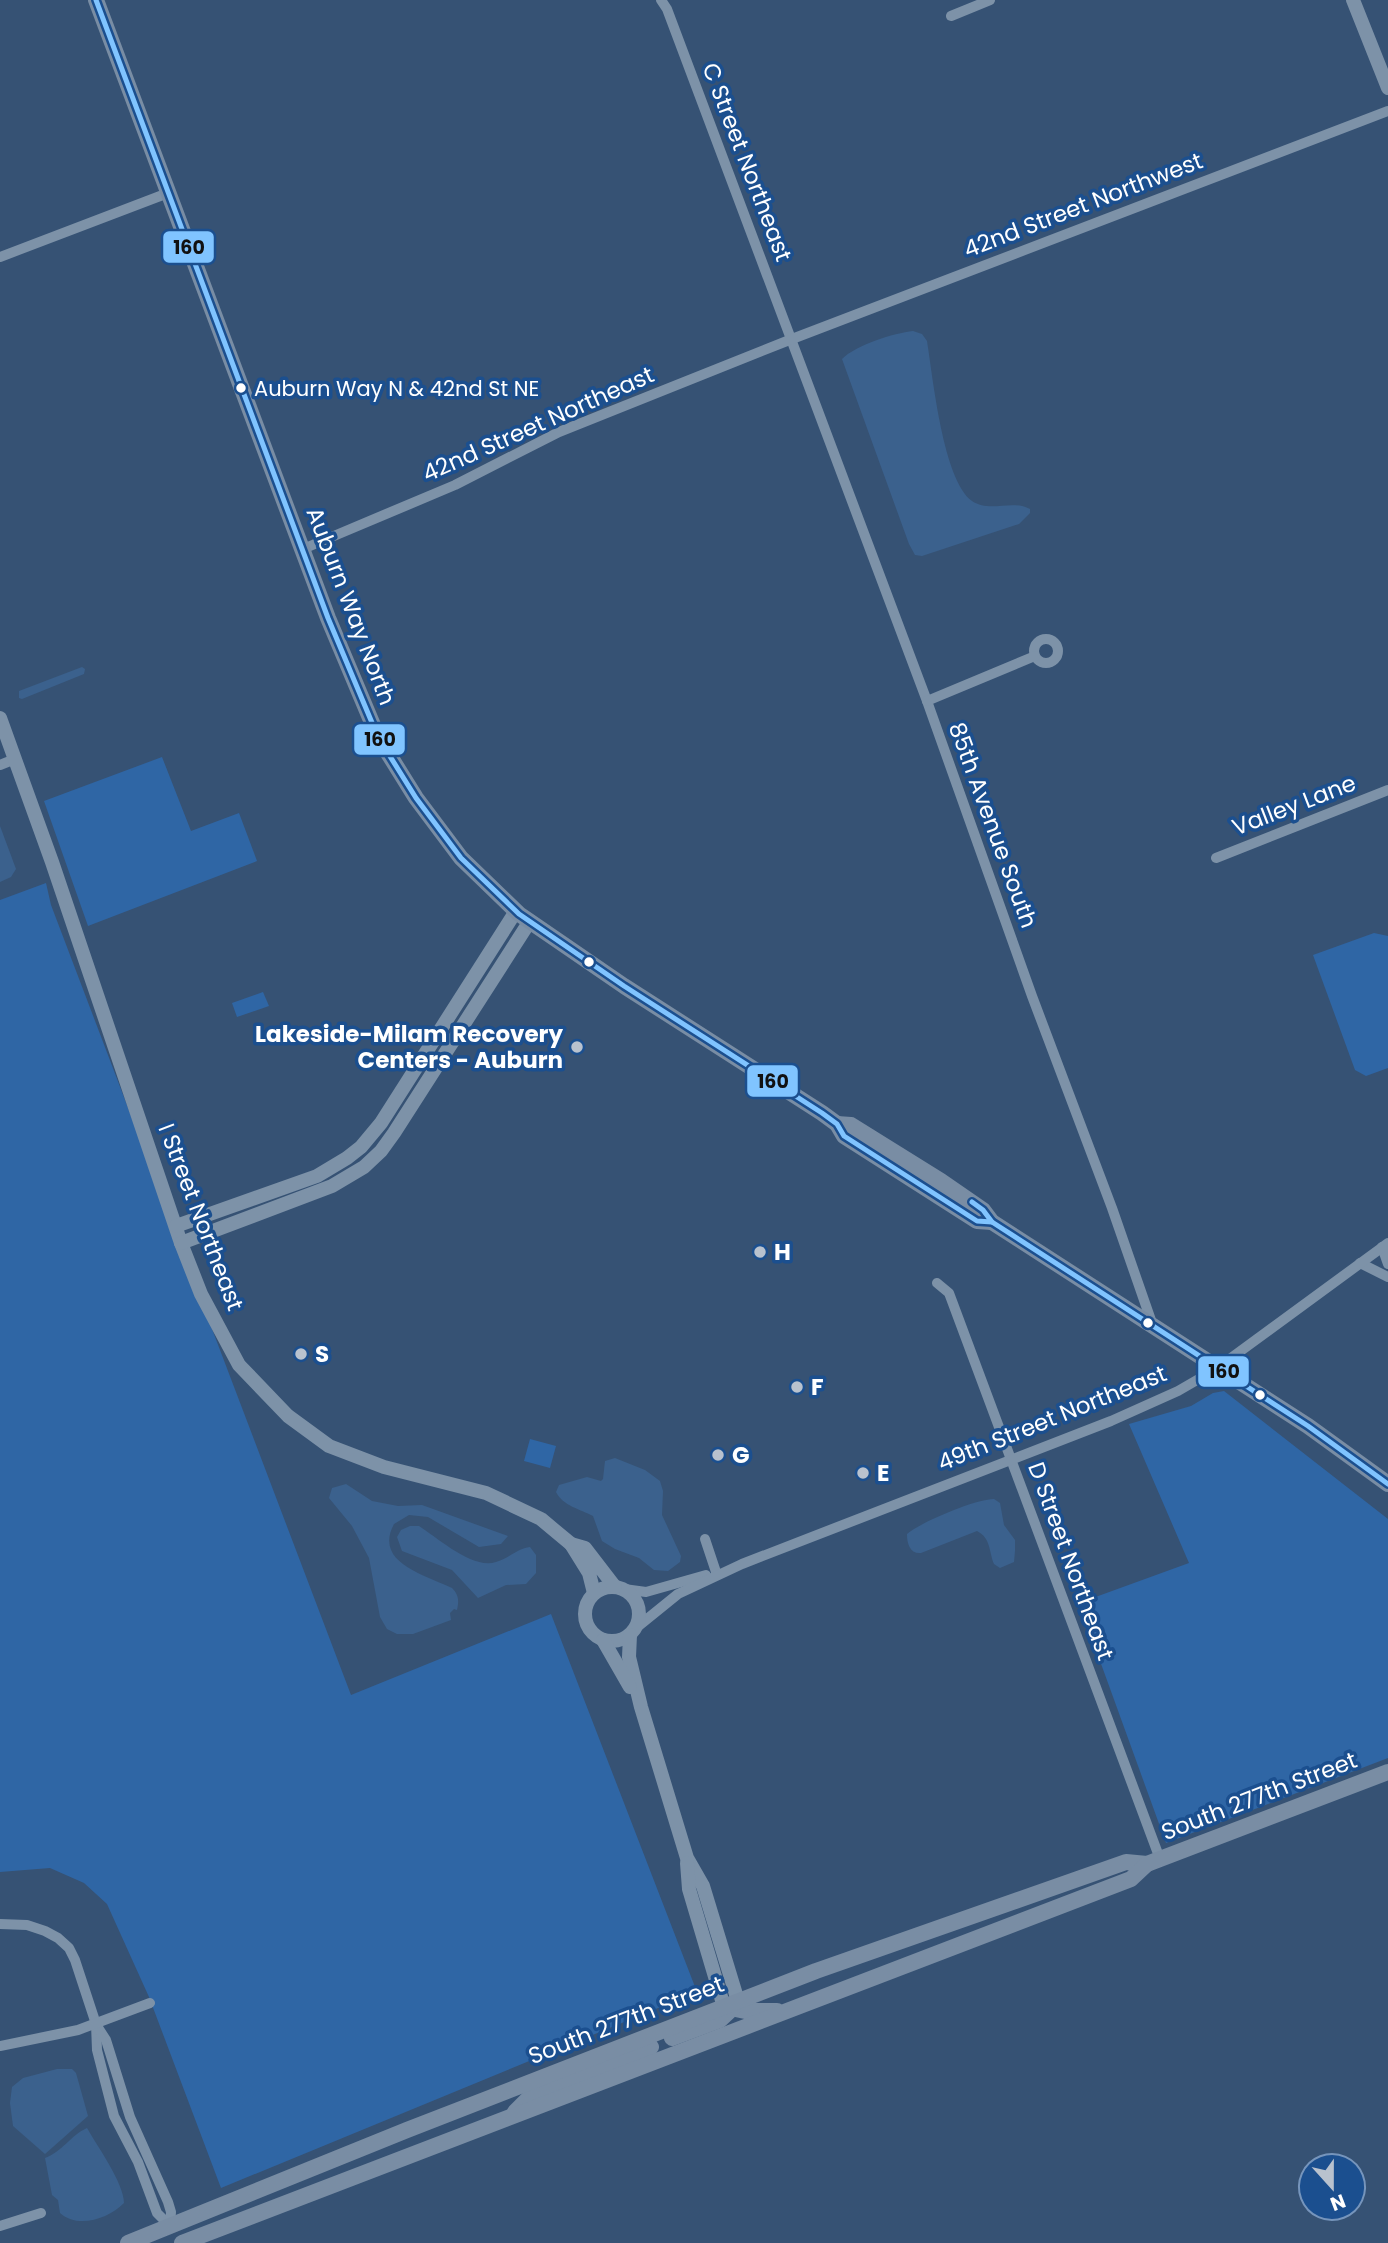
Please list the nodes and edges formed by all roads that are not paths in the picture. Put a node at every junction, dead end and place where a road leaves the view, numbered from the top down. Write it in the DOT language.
graph roads {
  1 [pos="96,0"];
  2 [pos="661,0"];
  3 [pos="990,0"];
  4 [pos="1353,0"];
  5 [pos="951,16"];
  6 [pos="1388,88"];
  7 [pos="1388,110"];
  8 [pos="168,193"];
  9 [pos="0,257"];
  10 [pos="792,339"];
  11 [pos="303,549"];
  12 [pos="1035,656"];
  13 [pos="927,701"];
  14 [pos="0,718"];
  15 [pos="8,751"];
  16 [pos="0,765"];
  17 [pos="1388,790"];
  18 [pos="1216,858"];
  19 [pos="523,916"];
  20 [pos="839,1126"];
  21 [pos="992,1222"];
  22 [pos="176,1226"];
  23 [pos="181,1243"];
  24 [pos="1385,1245"];
  25 [pos="1360,1264"];
  26 [pos="1388,1264"];
  27 [pos="1388,1278"];
  28 [pos="937,1283"];
  29 [pos="1153,1326"];
  30 [pos="1216,1369"];
  31 [pos="1010,1459"];
  32 [pos="1388,1484"];
  33 [pos="705,1539"];
  34 [pos="571,1544"];
  35 [pos="742,1564"];
  36 [pos="716,1572"];
  37 [pos="620,1588"];
  38 [pos="594,1593"];
  39 [pos="633,1632"];
  40 [pos="603,1640"];
  41 [pos="641,1707"];
  42 [pos="1388,1772"];
  43 [pos="1154,1862"];
  44 [pos="0,1924"];
  45 [pos="150,2003"];
  46 [pos="732,2005"];
  47 [pos="800,2006"];
  48 [pos="96,2024"];
  49 [pos="0,2046"];
  50 [pos="470,2105"];
  51 [pos="510,2117"];
  52 [pos="409,2155"];
  53 [pos="321,2189"];
  54 [pos="41,2213"];
  55 [pos="0,2226"];
  56 [pos="170,2226"];
  57 [pos="128,2243"];
  58 [pos="152,2243"];
  59 [pos="182,2243"];
  1 -- 8 [label="main road, Auburn Way North"];
  2 -- 10 [label="street, C Street Northeast"];
  3 -- 5 [label="street"];
  4 -- 6 [label="street"];
  7 -- 10 [label="street, 42nd Street Northwest"];
  8 -- 9 [label="street"];
  8 -- 11 [label="main road, Auburn Way North"];
  10 -- 11 [label="street, 42nd Street Northeast"];
  10 -- 13 [label="street, 85th Avenue South"];
  11 -- 19 [label="main road, Auburn Way North"];
  12 -- 13 [label="street"];
  13 -- 29 [label="street, 85th Avenue South"];
  14 -- 15 [label="street, I Street Northeast"];
  15 -- 16 [label="street"];
  15 -- 22 [label="street, I Street Northeast"];
  17 -- 18 [label="street, Valley Lane"];
  19 -- 20 [label="main road, Auburn Way North"];
  19 -- 22 [label="street"];
  19 -- 23 [label="street"];
  20 -- 21 [label="main road, Auburn Way North"];
  20 -- 21 [label="main road, Auburn Way North"];
  21 -- 29 [label="main road, Auburn Way North"];
  22 -- 23 [label="street, I Street Northeast"];
  23 -- 34 [label="street, I Street Northeast"];
  24 -- 25 [label="street, 49th Street Northeast"];
  24 -- 26 [label="street"];
  25 -- 27 [label="street"];
  25 -- 30 [label="street, 49th Street Northeast"];
  28 -- 31 [label="street, D Street Northeast"];
  29 -- 30 [label="main road, Auburn Way North"];
  30 -- 31 [label="street, 49th Street Northeast"];
  30 -- 32 [label="main road, Auburn Way North"];
  31 -- 35 [label="street, 49th Street Northeast"];
  31 -- 43 [label="street, D Street Northeast"];
  33 -- 36 [label="street"];
  34 -- 37 [label="street, I Street Northeast"];
  34 -- 38 [label="street, I Street Northeast"];
  35 -- 36 [label="street, 49th Street Northeast"];
  35 -- 39 [label="street, 49th Street Northeast"];
  36 -- 37 [label="street, 49th Street Northeast"];
  37 -- 38 [label="street"];
  37 -- 39 [label="street"];
  38 -- 40 [label="street"];
  39 -- 40 [label="street"];
  39 -- 41 [label="street"];
  40 -- 41 [label="street"];
  41 -- 46 [label="street"];
  42 -- 43 [label="main road, South 277th Street"];
  43 -- 46 [label="main road, South 277th Street"];
  43 -- 47 [label="main road, South 277th Street"];
  44 -- 48 [label="street"];
  45 -- 48 [label="street"];
  46 -- 47 [label="main road"];
  46 -- 50 [label="main road, South 277th Street"];
  46 -- 51 [label="main road"];
  47 -- 51 [label="main road, South 277th Street"];
  48 -- 49 [label="street"];
  48 -- 56 [label="street"];
  50 -- 52 [label="main road"];
  50 -- 56 [label="main road, South 277th Street"];
  51 -- 52 [label="main road, South 277th Street"];
  52 -- 53 [label="main road, South 277th Street"];
  53 -- 56 [label="main road"];
  53 -- 59 [label="main road, South 277th Street"];
  54 -- 55 [label="street"];
  56 -- 57 [label="main road, South 277th Street"];
  56 -- 58 [label="main road"];
}
